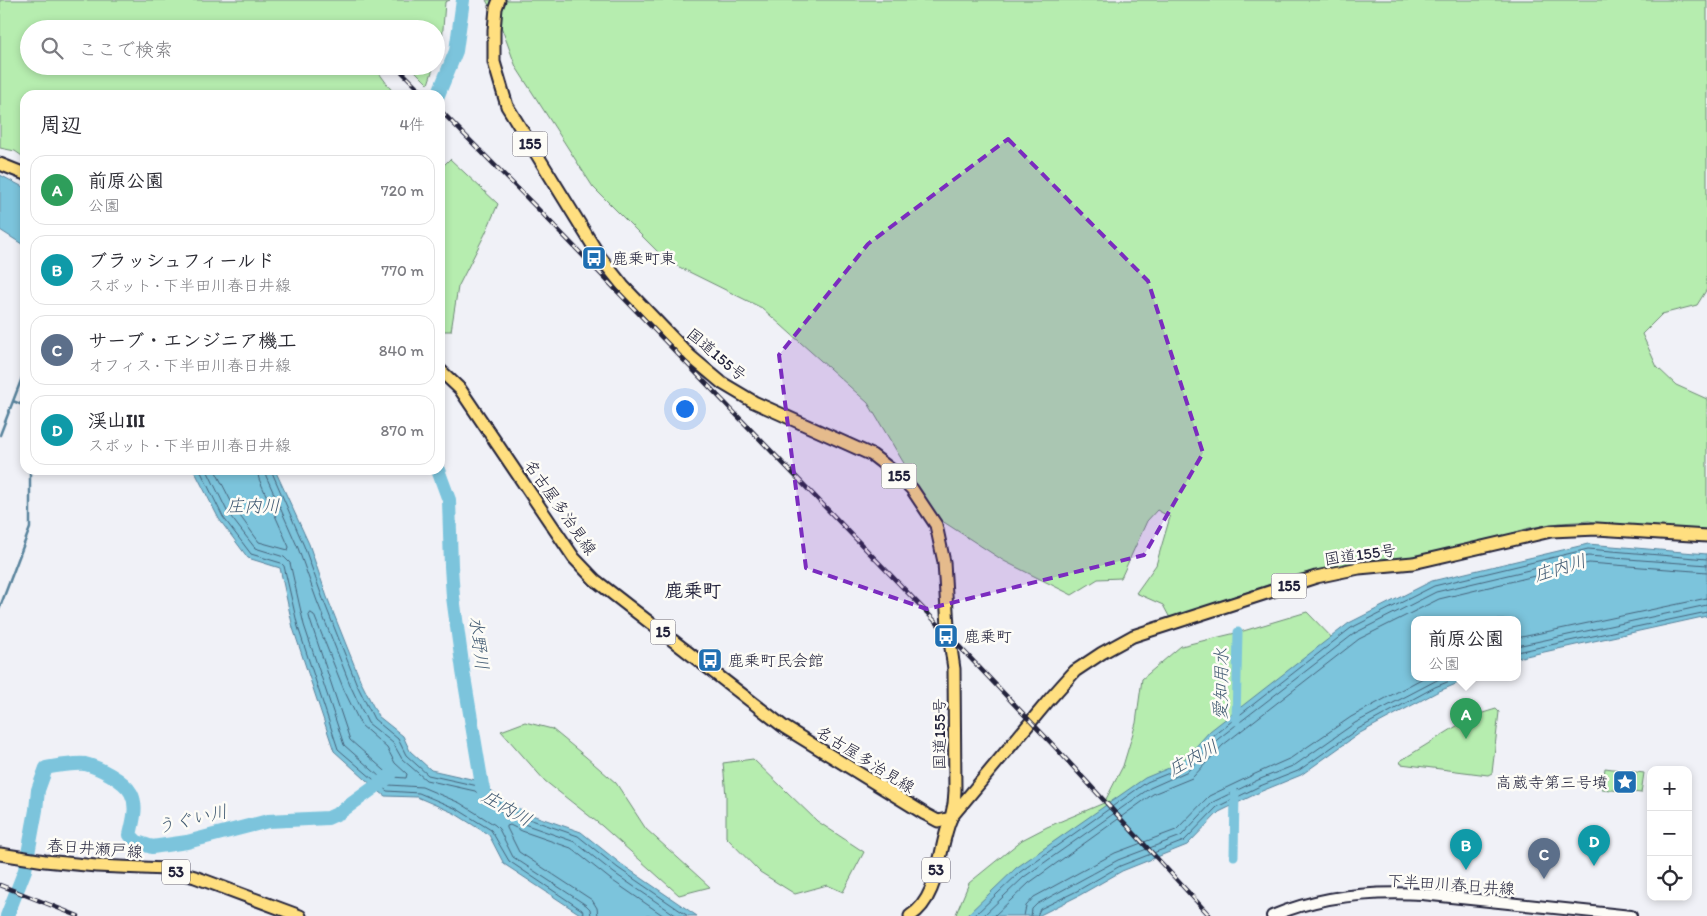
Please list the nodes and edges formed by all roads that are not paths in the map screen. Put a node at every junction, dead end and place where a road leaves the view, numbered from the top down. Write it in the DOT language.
graph roads {
  1 [pos="499,0"];
  2 [pos="0,164"];
  3 [pos="20,172"];
  4 [pos="445,375"];
  5 [pos="1707,536"];
  6 [pos="950,818"];
  7 [pos="0,854"];
  8 [pos="300,916"];
  9 [pos="910,916"];
  10 [pos="1272,916"];
  11 [pos="1631,916"];
  1 -- 6 [label="main road, 国道155号 / 155"];
  2 -- 3 [label="main road"];
  4 -- 6 [label="main road, 名古屋多治見線 / 15"];
  5 -- 6 [label="main road, 国道155号 / 155"];
  6 -- 9 [label="main road, 53"];
  7 -- 8 [label="main road, 春日井瀬戸線 / 53"];
  10 -- 11 [label="main road, 下半田川春日井線"];
}
